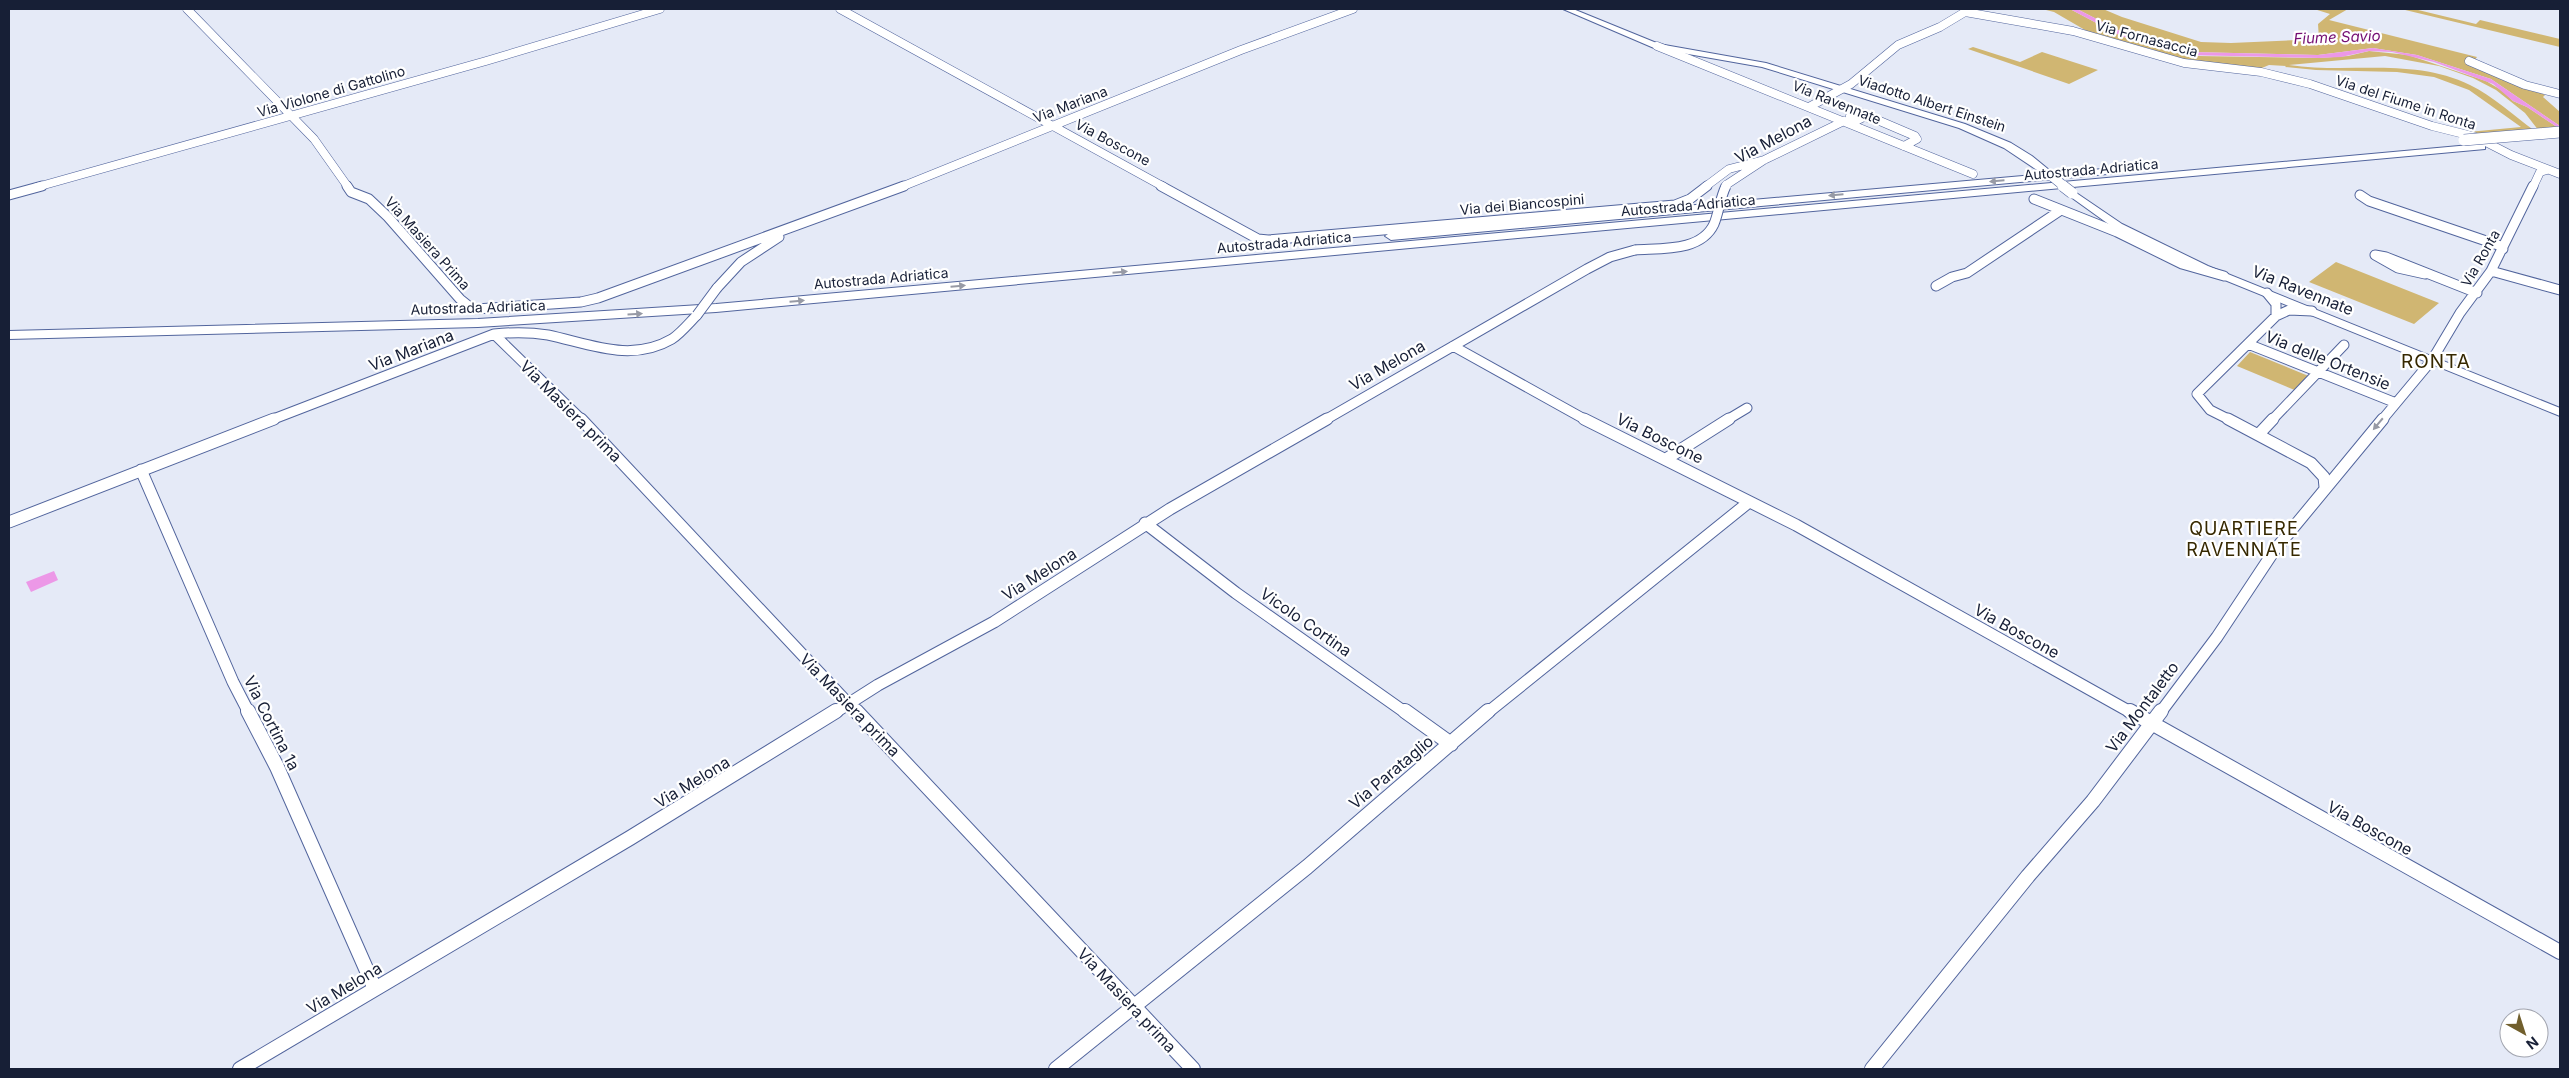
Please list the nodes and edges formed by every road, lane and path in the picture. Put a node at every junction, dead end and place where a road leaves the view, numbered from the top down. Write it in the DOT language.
graph roads {
  1 [pos="187,9"];
  2 [pos="660,9"];
  3 [pos="840,9"];
  4 [pos="1353,9"];
  5 [pos="1566,9"];
  6 [pos="1688,55"];
  7 [pos="2469,61"];
  8 [pos="2239,69"];
  9 [pos="1843,89"];
  10 [pos="2560,94"];
  11 [pos="1809,107"];
  12 [pos="291,115"];
  13 [pos="1875,119"];
  14 [pos="1844,121"];
  15 [pos="1051,126"];
  16 [pos="2560,132"];
  17 [pos="2464,140"];
  18 [pos="2560,140"];
  19 [pos="1904,146"];
  20 [pos="2481,147"];
  21 [pos="1764,160"];
  22 [pos="2547,170"];
  23 [pos="1973,174"];
  24 [pos="2560,174"];
  25 [pos="9,195"];
  26 [pos="2360,195"];
  27 [pos="2034,199"];
  28 [pos="2061,210"];
  29 [pos="797,225"];
  30 [pos="1268,240"];
  31 [pos="2502,249"];
  32 [pos="2491,272"];
  33 [pos="2425,274"];
  34 [pos="2224,276"];
  35 [pos="1936,286"];
  36 [pos="2560,290"];
  37 [pos="2267,293"];
  38 [pos="2477,293"];
  39 [pos="581,302"];
  40 [pos="2276,304"];
  41 [pos="2291,306"];
  42 [pos="2276,316"];
  43 [pos="9,325"];
  44 [pos="521,330"];
  45 [pos="494,334"];
  46 [pos="9,335"];
  47 [pos="504,344"];
  48 [pos="2248,344"];
  49 [pos="2344,345"];
  50 [pos="1453,346"];
  51 [pos="2432,360"];
  52 [pos="2318,372"];
  53 [pos="2396,403"];
  54 [pos="1747,408"];
  55 [pos="2560,412"];
  56 [pos="2258,435"];
  57 [pos="1666,459"];
  58 [pos="141,470"];
  59 [pos="2326,487"];
  60 [pos="1749,502"];
  61 [pos="9,522"];
  62 [pos="1145,523"];
  63 [pos="848,705"];
  64 [pos="2151,724"];
  65 [pos="1451,744"];
  66 [pos="2560,952"];
  67 [pos="375,989"];
  68 [pos="1132,1006"];
  69 [pos="240,1069"];
  70 [pos="1056,1069"];
  71 [pos="1193,1069"];
  72 [pos="1872,1069"];
  1 -- 12 [label="street, Via Masiera Prima"];
  2 -- 12 [label="street, Via Violone di Gattolino"];
  3 -- 15 [label="street, Via Boscone"];
  4 -- 15 [label="street, Via Mariana"];
  5 -- 6 [label="main road, Via Ravennate"];
  6 -- 9 [label="main road, Viadotto Albert Einstein"];
  6 -- 11 [label="street, Via Ravennate"];
  7 -- 10 [label="street"];
  8 -- 9 [label="street, Via Fornasaccia"];
  8 -- 22 [label="street, Via del Fiume in Ronta"];
  9 -- 11 [label="street, Via Fornasaccia"];
  9 -- 34 [label="main road, Viadotto Albert Einstein, bridge"];
  11 -- 14 [label="street, Via Ravennate"];
  12 -- 25 [label="street, Via Violone di Gattolino"];
  12 -- 39 [label="street, Via Masiera Prima"];
  13 -- 19 [label="street"];
  14 -- 19 [label="street, Via Ravennate"];
  14 -- 21 [label="street, Via Melona"];
  15 -- 29 [label="street, Via Mariana"];
  15 -- 30 [label="street, Via Boscone"];
  16 -- 17 [label="highway, Autostrada Adriatica, bridge"];
  17 -- 43 [label="highway, Autostrada Adriatica, one-way"];
  18 -- 20 [label="highway, Autostrada Adriatica"];
  19 -- 23 [label="street, Via Ravennate"];
  46 -- 20 [label="highway, Autostrada Adriatica, one-way"];
  21 -- 30 [label="street, Via dei Biancospini"];
  21 -- 50 [label="street, Via Melona, bridge"];
  22 -- 24 [label="street, Via del Fiume in Ronta"];
  22 -- 31 [label="street, Via Ronta"];
  26 -- 31 [label="street"];
  27 -- 28 [label="street, Via Ravennate"];
  28 -- 34 [label="street, Via Ravennate"];
  28 -- 35 [label="street"];
  29 -- 39 [label="street, Via Mariana"];
  29 -- 44 [label="street, Via Mariana, bridge"];
  31 -- 32 [label="street, Via Ronta"];
  32 -- 36 [label="street"];
  32 -- 38 [label="street, Via Ronta"];
  33 -- 38 [label="street"];
  34 -- 37 [label="main road, Via Ravennate"];
  37 -- 40 [label="street"];
  37 -- 41 [label="main road, Via Ravennate"];
  38 -- 51 [label="street, Via Ronta"];
  40 -- 41 [label="street"];
  40 -- 42 [label="street"];
  41 -- 42 [label="street"];
  41 -- 51 [label="main road, Via Ravennate"];
  42 -- 48 [label="street"];
  44 -- 45 [label="street, Via Mariana"];
  44 -- 47 [label="street"];
  45 -- 47 [label="street, Via Masiera prima"];
  45 -- 58 [label="street, Via Mariana"];
  47 -- 63 [label="street, Via Masiera prima"];
  48 -- 52 [label="street, Via delle Ortensie"];
  48 -- 56 [label="street"];
  49 -- 52 [label="street"];
  50 -- 57 [label="street, Via Boscone"];
  50 -- 62 [label="street, Via Melona"];
  51 -- 53 [label="street, Via Montaletto"];
  51 -- 55 [label="main road, Via Ravennate"];
  52 -- 53 [label="street, Via delle Ortensie"];
  52 -- 56 [label="street"];
  53 -- 59 [label="street, Via Montaletto, one-way"];
  54 -- 57 [label="street"];
  56 -- 59 [label="street"];
  57 -- 60 [label="street, Via Boscone"];
  58 -- 61 [label="street, Via Mariana"];
  58 -- 67 [label="street, Via Cortina 1a"];
  59 -- 64 [label="street, Via Montaletto"];
  60 -- 64 [label="street, Via Boscone"];
  60 -- 65 [label="street, Via Parataglio"];
  62 -- 63 [label="street, Via Melona"];
  62 -- 65 [label="street, Vicolo Cortina"];
  63 -- 67 [label="street, Via Melona"];
  63 -- 68 [label="street, Via Masiera prima"];
  64 -- 66 [label="street, Via Boscone"];
  64 -- 72 [label="street, Via Montaletto"];
  65 -- 68 [label="street, Via Parataglio"];
  67 -- 69 [label="street, Via Melona"];
  68 -- 70 [label="street, Via Parataglio"];
  68 -- 71 [label="street, Via Masiera prima"];
}
